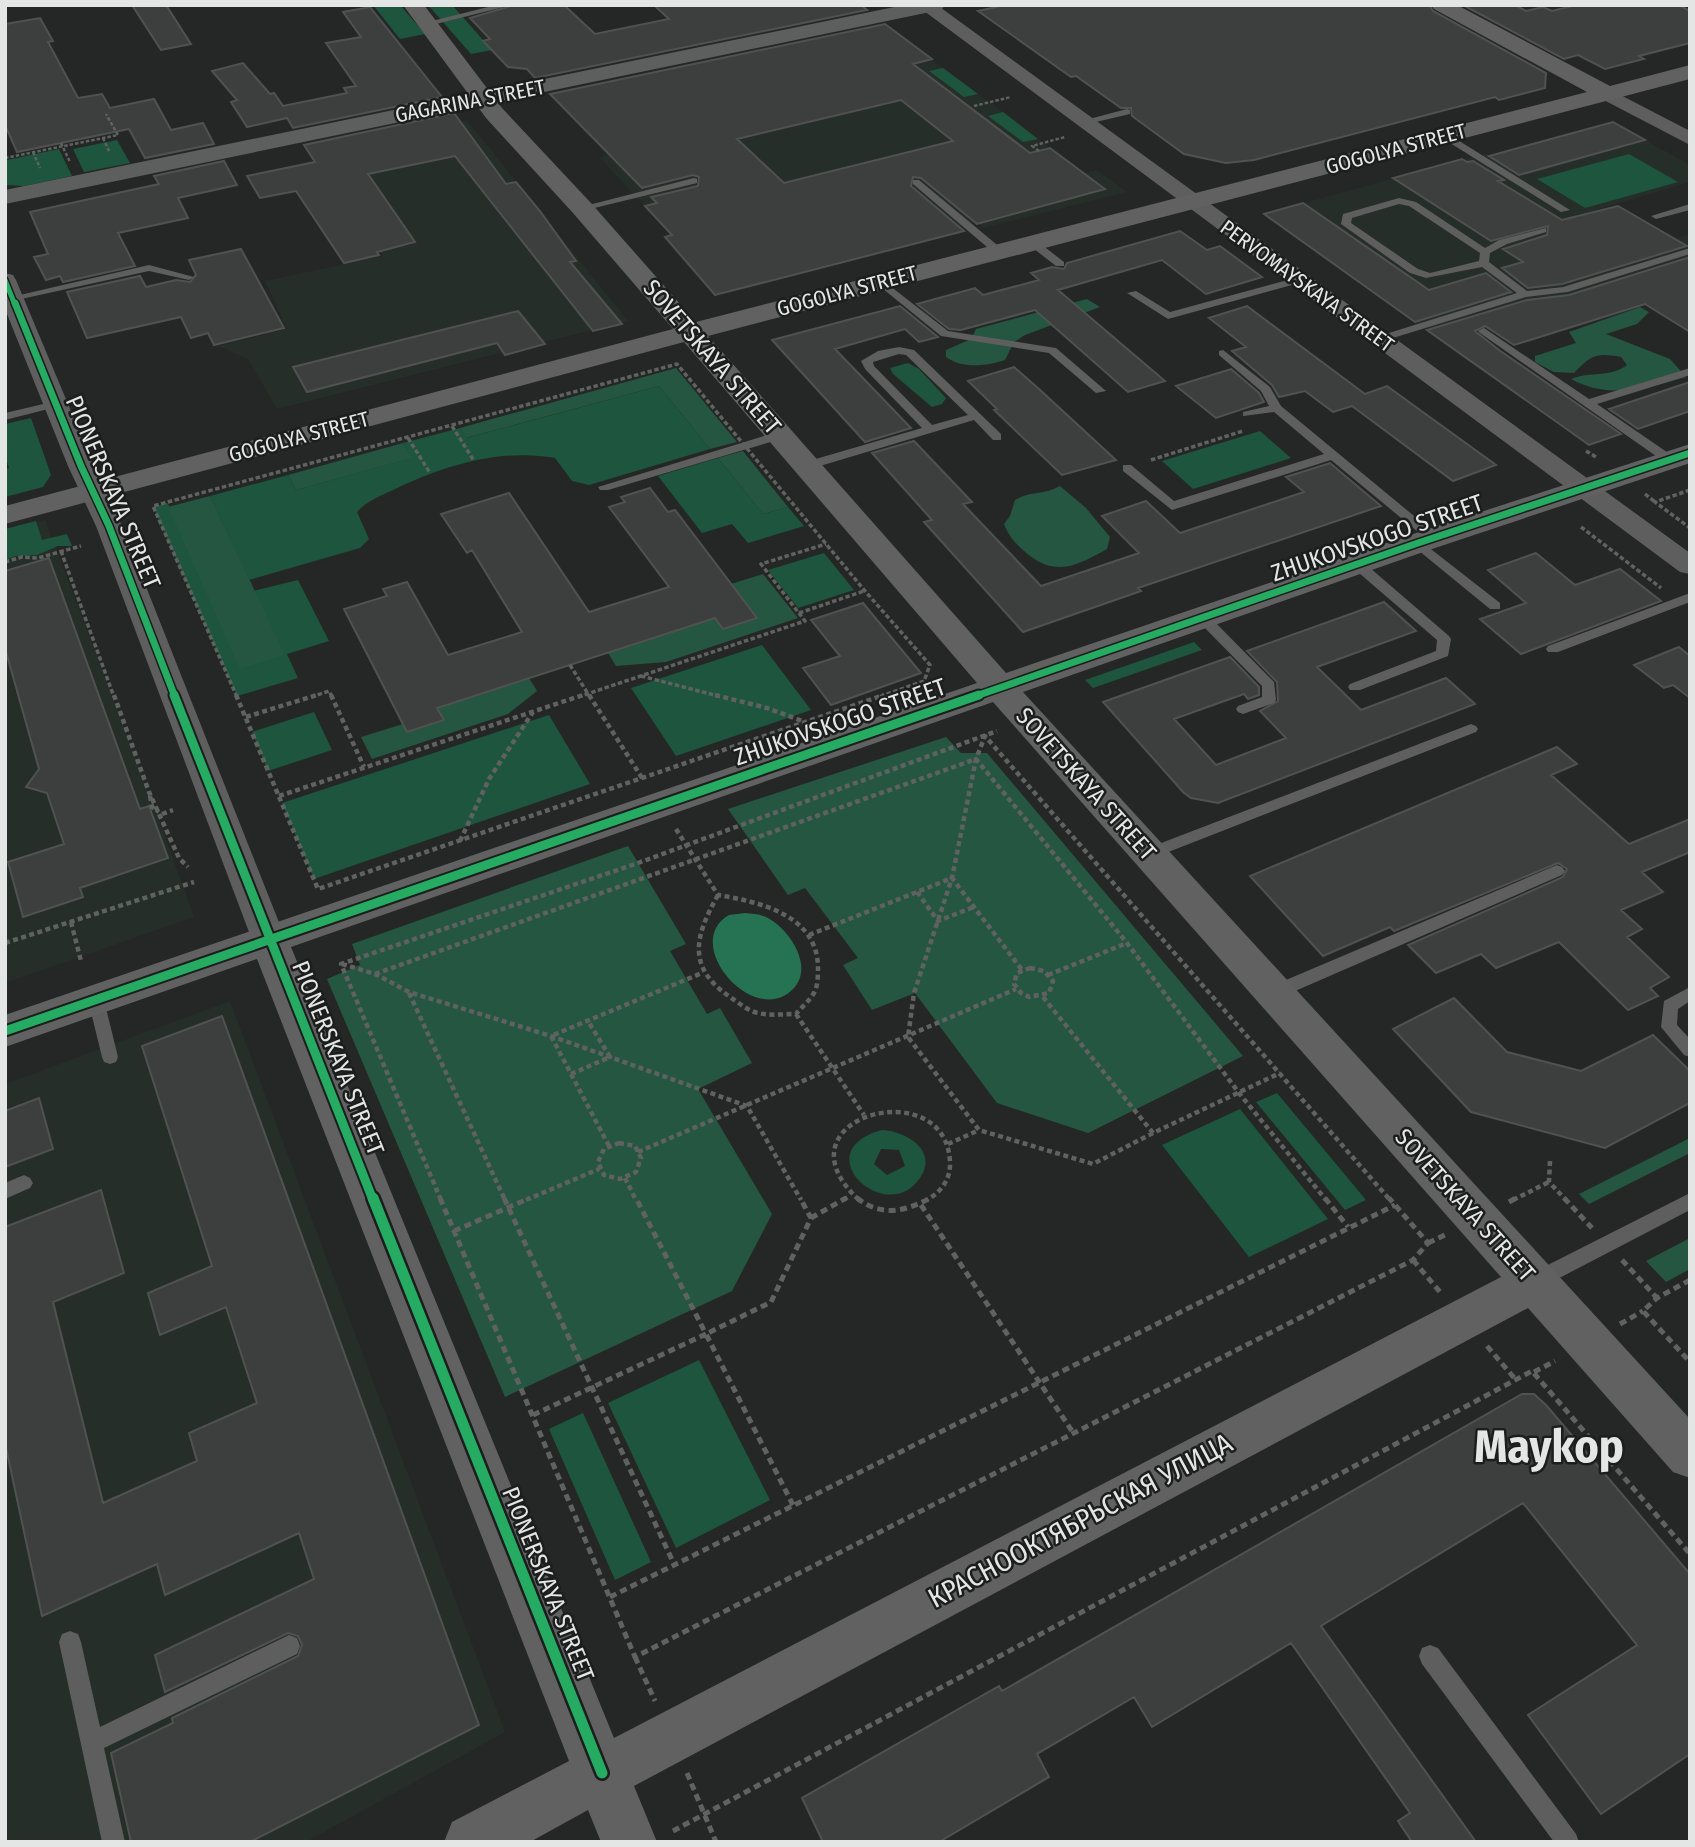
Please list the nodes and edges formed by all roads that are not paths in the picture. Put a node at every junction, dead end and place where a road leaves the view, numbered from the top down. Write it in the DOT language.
graph roads {
  1 [pos="413,5"];
  2 [pos="508,5"];
  3 [pos="1441,5"];
  4 [pos="929,6"];
  5 [pos="428,23"];
  6 [pos="1690,72"];
  7 [pos="1607,94"];
  8 [pos="482,98"];
  9 [pos="1127,112"];
  10 [pos="1083,122"];
  11 [pos="1445,136"];
  12 [pos="1690,139"];
  13 [pos="694,181"];
  14 [pos="916,182"];
  15 [pos="5,197"];
  16 [pos="1193,202"];
  17 [pos="1690,206"];
  18 [pos="582,208"];
  19 [pos="1565,210"];
  20 [pos="1656,216"];
  21 [pos="1542,230"];
  22 [pos="1033,243"];
  23 [pos="998,251"];
  24 [pos="1690,251"];
  25 [pos="1484,257"];
  26 [pos="1060,264"];
  27 [pos="189,277"];
  28 [pos="1299,280"];
  29 [pos="881,282"];
  30 [pos="9,289"];
  31 [pos="1132,293"];
  32 [pos="1525,294"];
  33 [pos="1484,331"];
  34 [pos="689,332"];
  35 [pos="1380,339"];
  36 [pos="1223,352"];
  37 [pos="1690,371"];
  38 [pos="1100,391"];
  39 [pos="1587,403"];
  40 [pos="56,404"];
  41 [pos="1276,408"];
  42 [pos="1247,414"];
  43 [pos="976,416"];
  44 [pos="5,417"];
  45 [pos="930,430"];
  46 [pos="780,436"];
  47 [pos="997,437"];
  48 [pos="1333,455"];
  49 [pos="1680,457"];
  50 [pos="806,466"];
  51 [pos="1127,468"];
  52 [pos="604,487"];
  53 [pos="1584,489"];
  54 [pos="93,492"];
  55 [pos="5,515"];
  56 [pos="1426,540"];
  57 [pos="1688,563"];
  58 [pos="1357,564"];
  59 [pos="1684,599"];
  60 [pos="1495,606"];
  61 [pos="1203,618"];
  62 [pos="1553,649"];
  63 [pos="999,687"];
  64 [pos="1355,687"];
  65 [pos="1243,709"];
  66 [pos="1471,729"];
  67 [pos="1148,854"];
  68 [pos="1557,871"];
  69 [pos="269,940"];
  70 [pos="1273,992"];
  71 [pos="1690,993"];
  72 [pos="96,1000"];
  73 [pos="5,1031"];
  74 [pos="1690,1050"];
  75 [pos="110,1057"];
  76 [pos="24,1183"];
  77 [pos="5,1191"];
  78 [pos="1690,1201"];
  79 [pos="1534,1282"];
  80 [pos="1690,1455"];
  81 [pos="71,1642"];
  82 [pos="289,1646"];
  83 [pos="1430,1656"];
  84 [pos="93,1742"];
  85 [pos="602,1773"];
  86 [pos="651,1836"];
  87 [pos="114,1842"];
  88 [pos="472,1842"];
  89 [pos="1568,1842"];
  1 -- 5 [label="main road, SOVETSKAYA STREET"];
  2 -- 5 [label="lane"];
  3 -- 7 [label="main road"];
  4 -- 8 [label="main road, GAGARINA STREET"];
  4 -- 10 [label="street, PERVOMAYSKAYA STREET"];
  5 -- 8 [label="main road, SOVETSKAYA STREET"];
  6 -- 7 [label="main road, GOGOLYA STREET"];
  7 -- 11 [label="main road, GOGOLYA STREET"];
  7 -- 12 [label="street"];
  8 -- 15 [label="main road, GAGARINA STREET"];
  8 -- 18 [label="main road, SOVETSKAYA STREET"];
  9 -- 10 [label="lane"];
  10 -- 16 [label="street, PERVOMAYSKAYA STREET"];
  11 -- 16 [label="main road, GOGOLYA STREET"];
  11 -- 19 [label="lane"];
  13 -- 18 [label="lane"];
  14 -- 23 [label="lane"];
  16 -- 22 [label="main road, GOGOLYA STREET"];
  16 -- 28 [label="street, PERVOMAYSKAYA STREET"];
  17 -- 20 [label="lane"];
  18 -- 34 [label="main road, SOVETSKAYA STREET"];
  21 -- 25 [label="lane"];
  22 -- 23 [label="main road, GOGOLYA STREET"];
  22 -- 26 [label="lane"];
  23 -- 29 [label="main road, GOGOLYA STREET"];
  24 -- 32 [label="lane"];
  25 -- 25 [label="lane"];
  25 -- 32 [label="lane"];
  27 -- 30 [label="lane"];
  28 -- 31 [label="lane"];
  28 -- 35 [label="street, PERVOMAYSKAYA STREET"];
  29 -- 34 [label="main road, GOGOLYA STREET"];
  29 -- 38 [label="lane"];
  30 -- 40 [label="street, PIONERSKAYA STREET"];
  32 -- 35 [label="lane"];
  33 -- 39 [label="lane"];
  34 -- 46 [label="main road, SOVETSKAYA STREET"];
  34 -- 54 [label="main road, GOGOLYA STREET"];
  35 -- 53 [label="street, PERVOMAYSKAYA STREET"];
  36 -- 41 [label="lane"];
  37 -- 39 [label="lane"];
  39 -- 49 [label="lane"];
  40 -- 44 [label="lane"];
  40 -- 54 [label="street, PIONERSKAYA STREET"];
  41 -- 42 [label="lane"];
  41 -- 48 [label="lane"];
  43 -- 45 [label="lane"];
  43 -- 45 [label="lane"];
  43 -- 47 [label="lane"];
  45 -- 50 [label="lane"];
  46 -- 50 [label="main road, SOVETSKAYA STREET"];
  46 -- 52 [label="lane"];
  48 -- 51 [label="lane"];
  48 -- 56 [label="lane"];
  49 -- 53 [label="main road, ZHUKOVSKOGO STREET"];
  50 -- 63 [label="main road, SOVETSKAYA STREET"];
  53 -- 56 [label="main road, ZHUKOVSKOGO STREET"];
  53 -- 57 [label="street, PERVOMAYSKAYA STREET"];
  54 -- 55 [label="main road, GOGOLYA STREET"];
  54 -- 69 [label="street, PIONERSKAYA STREET"];
  56 -- 58 [label="main road, ZHUKOVSKOGO STREET"];
  56 -- 60 [label="lane"];
  58 -- 61 [label="main road, ZHUKOVSKOGO STREET"];
  58 -- 64 [label="lane"];
  59 -- 62 [label="lane"];
  61 -- 63 [label="main road, ZHUKOVSKOGO STREET"];
  61 -- 65 [label="lane"];
  63 -- 67 [label="main road, SOVETSKAYA STREET"];
  63 -- 69 [label="main road, ZHUKOVSKOGO STREET"];
  66 -- 67 [label="lane"];
  67 -- 70 [label="main road, SOVETSKAYA STREET"];
  68 -- 70 [label="lane"];
  69 -- 72 [label="main road, ZHUKOVSKOGO STREET"];
  69 -- 85 [label="main road, PIONERSKAYA STREET"];
  70 -- 79 [label="main road, SOVETSKAYA STREET"];
  71 -- 74 [label="lane"];
  72 -- 73 [label="main road, ZHUKOVSKOGO STREET"];
  72 -- 75 [label="lane"];
  76 -- 77 [label="lane"];
  78 -- 79 [label="lane, КРАСНООКТЯБРЬСКАЯ УЛИЦА"];
  79 -- 80 [label="main road, SOVETSKAYA STREET"];
  79 -- 85 [label="main road, КРАСНООКТЯБРЬСКАЯ УЛИЦА"];
  81 -- 84 [label="lane"];
  82 -- 84 [label="lane"];
  83 -- 89 [label="lane"];
  84 -- 87 [label="lane"];
  85 -- 86 [label="main road, PIONERSKAYA STREET"];
  85 -- 88 [label="main road, КРАСНООКТЯБРЬСКАЯ УЛИЦА"];
}
